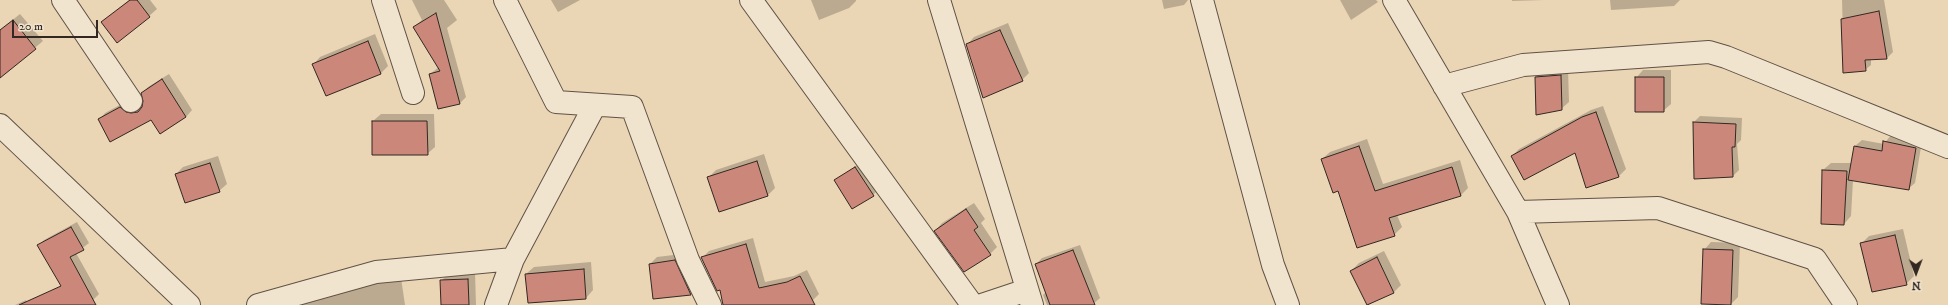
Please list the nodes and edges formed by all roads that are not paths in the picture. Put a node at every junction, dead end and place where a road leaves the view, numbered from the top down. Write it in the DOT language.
graph roads {
  1 [pos="63,0"];
  2 [pos="384,0"];
  3 [pos="505,0"];
  4 [pos="751,0"];
  5 [pos="939,0"];
  6 [pos="1202,0"];
  7 [pos="1394,0"];
  8 [pos="1444,86"];
  9 [pos="413,92"];
  10 [pos="131,101"];
  11 [pos="595,104"];
  12 [pos="0,125"];
  13 [pos="1948,147"];
  14 [pos="1518,212"];
  15 [pos="513,260"];
  16 [pos="1029,297"];
  17 [pos="189,305"];
  18 [pos="258,305"];
  19 [pos="496,305"];
  20 [pos="710,305"];
  21 [pos="974,305"];
  22 [pos="982,305"];
  23 [pos="1288,305"];
  24 [pos="1558,305"];
  25 [pos="1846,305"];
  1 -- 10 [label="street"];
  2 -- 9 [label="street"];
  3 -- 11 [label="street"];
  4 -- 21 [label="street"];
  5 -- 16 [label="street"];
  6 -- 23 [label="street"];
  7 -- 8 [label="street"];
  8 -- 13 [label="street"];
  8 -- 14 [label="street"];
  11 -- 15 [label="street"];
  11 -- 20 [label="street"];
  12 -- 17 [label="street"];
  14 -- 24 [label="street"];
  14 -- 25 [label="street"];
  15 -- 18 [label="street"];
  15 -- 19 [label="street"];
  16 -- 22 [label="street"];
}
